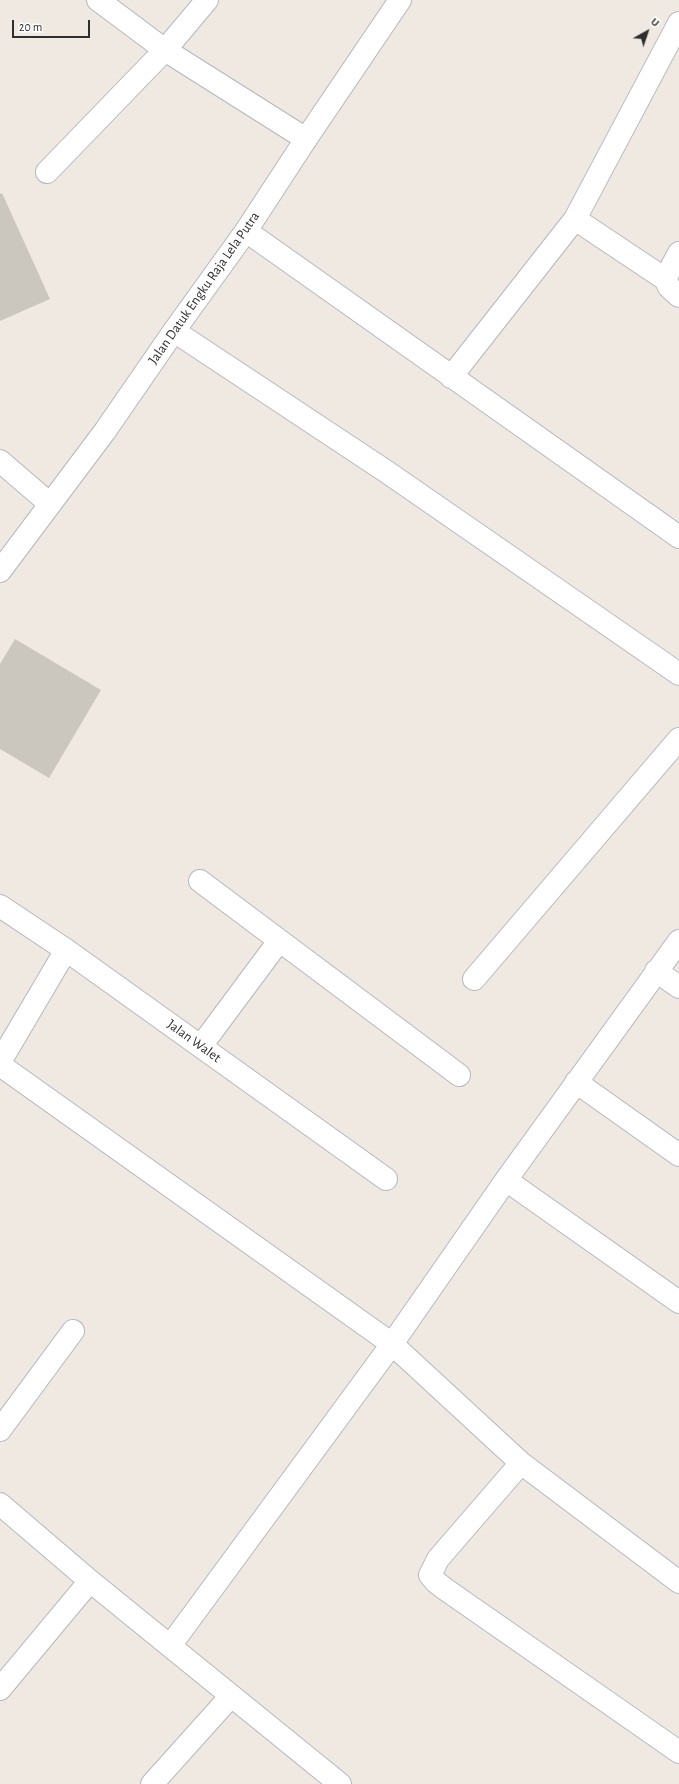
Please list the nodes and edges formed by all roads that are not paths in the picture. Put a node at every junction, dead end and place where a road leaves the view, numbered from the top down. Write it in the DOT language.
graph roads {
  1 [pos="98,0"];
  2 [pos="207,0"];
  3 [pos="400,0"];
  4 [pos="679,23"];
  5 [pos="165,50"];
  6 [pos="306,139"];
  7 [pos="47,172"];
  8 [pos="575,219"];
  9 [pos="246,231"];
  10 [pos="679,253"];
  11 [pos="665,279"];
  12 [pos="679,296"];
  13 [pos="174,331"];
  14 [pos="451,377"];
  15 [pos="0,461"];
  16 [pos="50,504"];
  17 [pos="679,537"];
  18 [pos="0,572"];
  19 [pos="679,674"];
  20 [pos="679,739"];
  21 [pos="200,881"];
  22 [pos="0,906"];
  23 [pos="679,940"];
  24 [pos="279,941"];
  25 [pos="66,950"];
  26 [pos="656,971"];
  27 [pos="474,979"];
  28 [pos="679,987"];
  29 [pos="201,1046"];
  30 [pos="0,1064"];
  31 [pos="459,1075"];
  32 [pos="576,1082"];
  33 [pos="679,1155"];
  34 [pos="386,1179"];
  35 [pos="506,1180"];
  36 [pos="679,1302"];
  37 [pos="73,1331"];
  38 [pos="392,1344"];
  39 [pos="0,1430"];
  40 [pos="521,1463"];
  41 [pos="0,1504"];
  42 [pos="90,1581"];
  43 [pos="679,1582"];
  44 [pos="170,1646"];
  45 [pos="0,1690"];
  46 [pos="231,1696"];
  47 [pos="679,1752"];
  48 [pos="152,1784"];
  49 [pos="340,1784"];
  1 -- 5 [label="street"];
  2 -- 5 [label="street"];
  3 -- 6 [label="street, Jalan Datuk Engku Raja Lela Putra"];
  4 -- 8 [label="street"];
  5 -- 6 [label="street"];
  5 -- 7 [label="street"];
  6 -- 9 [label="street, Jalan Datuk Engku Raja Lela Putra"];
  8 -- 11 [label="street"];
  8 -- 14 [label="street"];
  9 -- 13 [label="street, Jalan Datuk Engku Raja Lela Putra"];
  9 -- 14 [label="street"];
  10 -- 11 [label="street"];
  11 -- 12 [label="street"];
  13 -- 16 [label="street, Jalan Datuk Engku Raja Lela Putra"];
  13 -- 19 [label="street"];
  14 -- 17 [label="street"];
  15 -- 16 [label="street"];
  16 -- 18 [label="street, Jalan Datuk Engku Raja Lela Putra"];
  20 -- 27 [label="street"];
  21 -- 24 [label="street"];
  22 -- 25 [label="street, Jalan Walet"];
  23 -- 26 [label="street"];
  24 -- 29 [label="street"];
  24 -- 31 [label="street"];
  25 -- 29 [label="street, Jalan Walet"];
  25 -- 30 [label="street"];
  26 -- 28 [label="street"];
  26 -- 32 [label="street"];
  29 -- 34 [label="street, Jalan Walet"];
  30 -- 38 [label="street"];
  32 -- 33 [label="street"];
  32 -- 35 [label="street"];
  35 -- 36 [label="street"];
  35 -- 38 [label="street"];
  37 -- 39 [label="street"];
  38 -- 40 [label="street"];
  38 -- 44 [label="street"];
  40 -- 43 [label="street"];
  40 -- 47 [label="street"];
  41 -- 42 [label="street"];
  42 -- 44 [label="street"];
  42 -- 45 [label="street"];
  44 -- 46 [label="street"];
  46 -- 48 [label="street"];
  46 -- 49 [label="street"];
}
